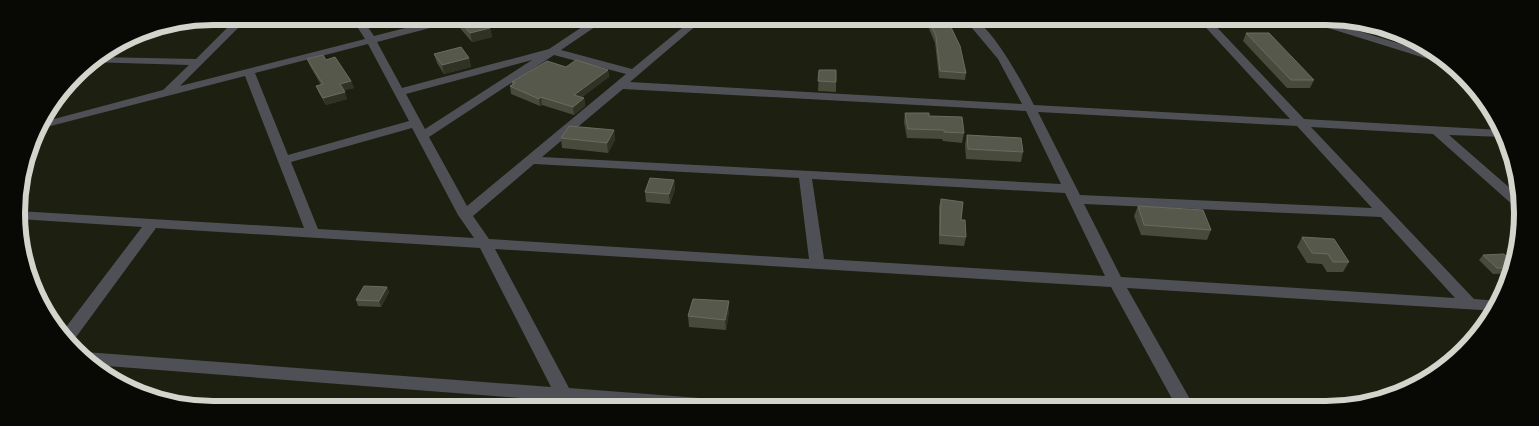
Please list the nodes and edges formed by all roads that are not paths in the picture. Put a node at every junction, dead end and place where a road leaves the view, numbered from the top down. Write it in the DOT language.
graph roads {
  1 [pos="236,25"];
  2 [pos="361,25"];
  3 [pos="429,25"];
  4 [pos="591,25"];
  5 [pos="692,25"];
  6 [pos="974,25"];
  7 [pos="1208,25"];
  8 [pos="1329,25"];
  9 [pos="371,40"];
  10 [pos="552,51"];
  11 [pos="1428,56"];
  12 [pos="104,60"];
  13 [pos="199,62"];
  14 [pos="249,72"];
  15 [pos="634,73"];
  16 [pos="619,85"];
  17 [pos="399,92"];
  18 [pos="168,93"];
  19 [pos="1031,109"];
  20 [pos="416,123"];
  21 [pos="1300,123"];
  22 [pos="47,124"];
  23 [pos="1437,130"];
  24 [pos="1497,134"];
  25 [pos="422,136"];
  26 [pos="284,160"];
  27 [pos="530,160"];
  28 [pos="806,175"];
  29 [pos="1073,194"];
  30 [pos="1514,198"];
  31 [pos="1385,213"];
  32 [pos="25,215"];
  33 [pos="465,215"];
  34 [pos="152,224"];
  35 [pos="313,233"];
  36 [pos="485,244"];
  37 [pos="817,264"];
  38 [pos="1116,283"];
  39 [pos="1470,304"];
  40 [pos="1490,305"];
  41 [pos="70,334"];
  42 [pos="95,359"];
  43 [pos="567,401"];
  44 [pos="1182,401"];
  1 -- 13 [label="street"];
  2 -- 9 [label="street"];
  3 -- 9 [label="street"];
  4 -- 10 [label="street"];
  5 -- 15 [label="street"];
  6 -- 19 [label="street"];
  7 -- 21 [label="street"];
  8 -- 11 [label="street"];
  9 -- 14 [label="street"];
  9 -- 17 [label="street"];
  10 -- 15 [label="street"];
  10 -- 17 [label="street"];
  10 -- 25 [label="street"];
  12 -- 13 [label="street"];
  13 -- 18 [label="street"];
  14 -- 18 [label="street"];
  14 -- 26 [label="street"];
  15 -- 16 [label="street"];
  16 -- 19 [label="street"];
  16 -- 27 [label="street"];
  17 -- 20 [label="street"];
  18 -- 22 [label="street"];
  19 -- 21 [label="street"];
  19 -- 29 [label="street"];
  20 -- 25 [label="street"];
  20 -- 26 [label="street"];
  21 -- 23 [label="street"];
  21 -- 31 [label="street"];
  23 -- 24 [label="street"];
  23 -- 30 [label="street"];
  25 -- 33 [label="street"];
  26 -- 35 [label="street"];
  27 -- 28 [label="street"];
  27 -- 33 [label="street"];
  28 -- 29 [label="street"];
  28 -- 37 [label="street"];
  29 -- 31 [label="street"];
  29 -- 38 [label="street"];
  31 -- 39 [label="street"];
  32 -- 34 [label="street"];
  33 -- 36 [label="street"];
  34 -- 35 [label="street"];
  34 -- 41 [label="street"];
  35 -- 36 [label="street"];
  36 -- 37 [label="street"];
  36 -- 43 [label="street"];
  37 -- 38 [label="street"];
  38 -- 39 [label="street"];
  38 -- 44 [label="street"];
  39 -- 40 [label="street"];
  42 -- 43 [label="street"];
}
